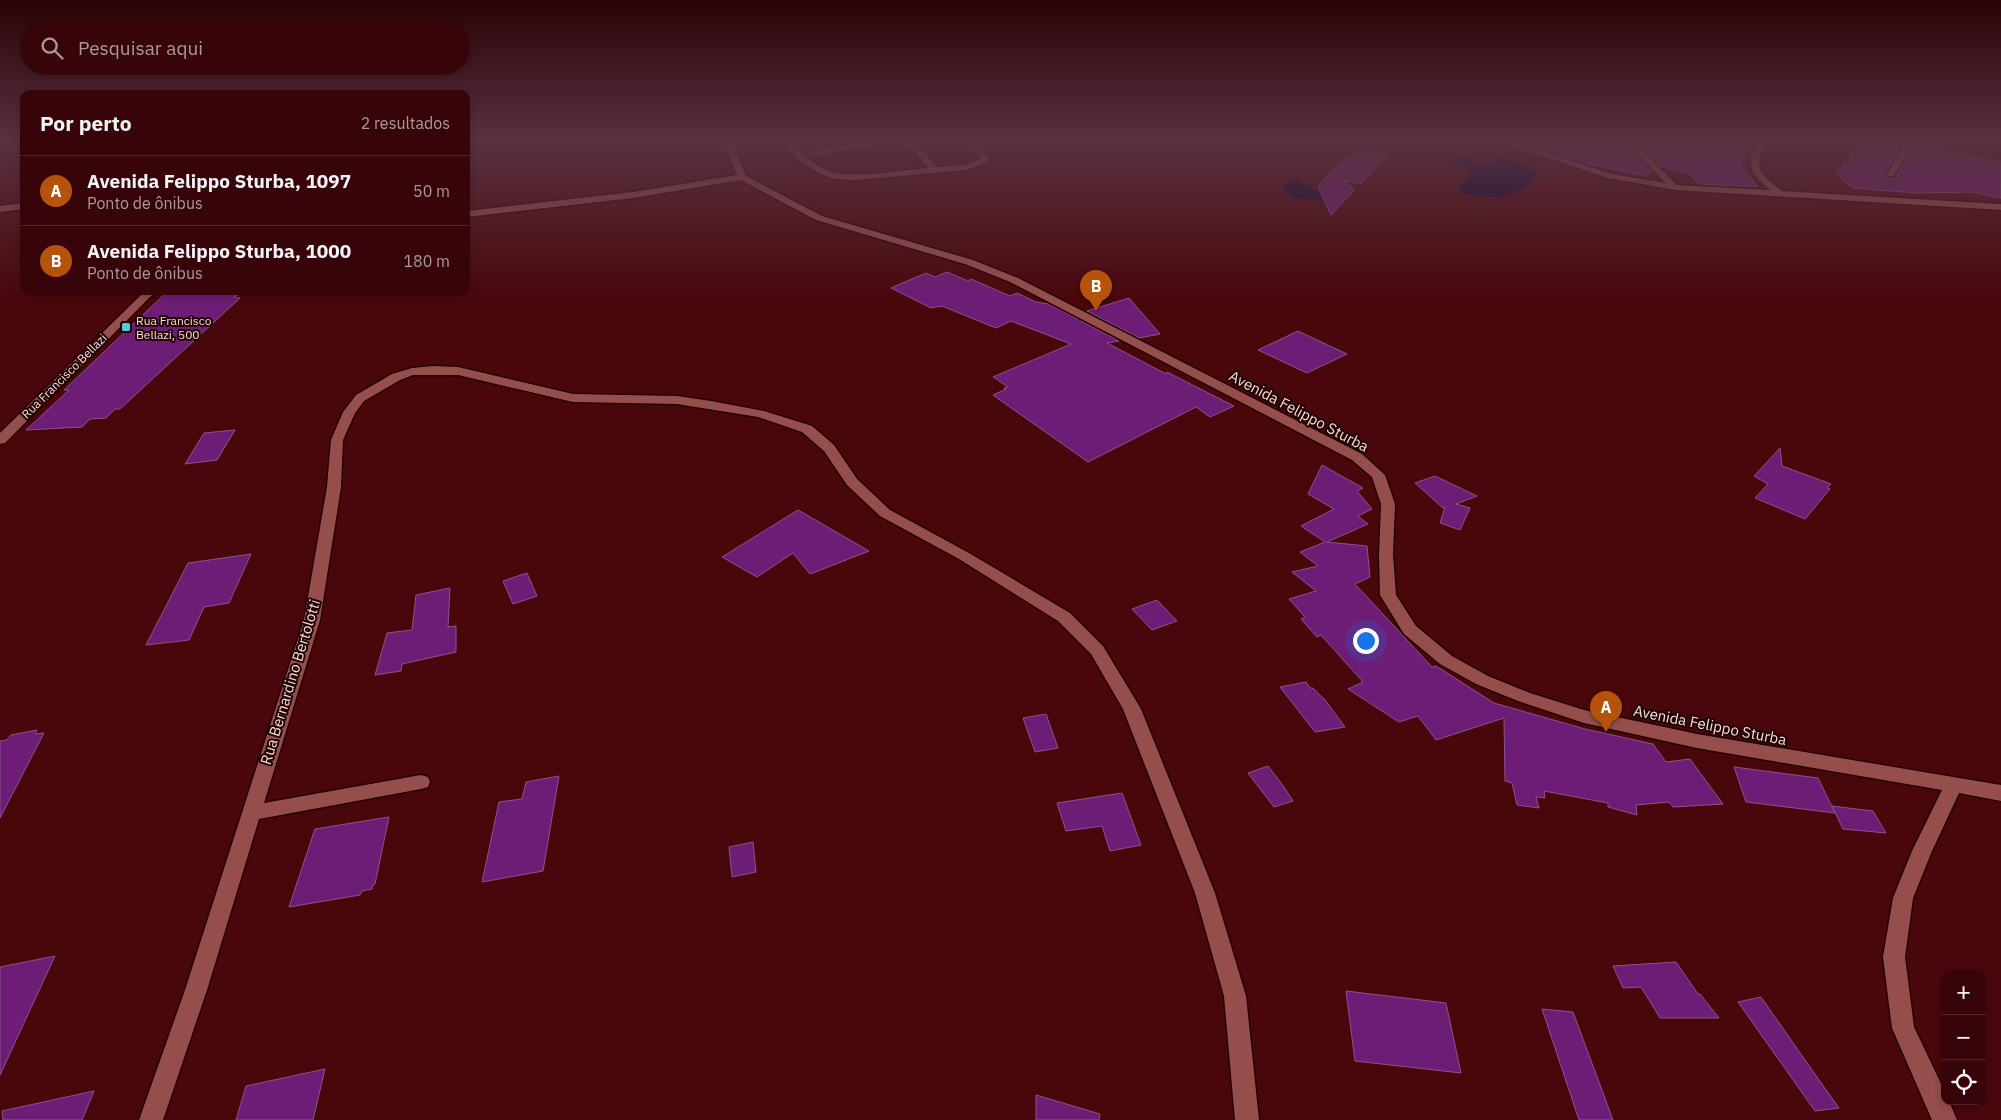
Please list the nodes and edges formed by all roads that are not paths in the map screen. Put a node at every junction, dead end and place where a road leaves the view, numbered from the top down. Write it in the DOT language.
graph roads {
  1 [pos="637,194"];
  2 [pos="774,194"];
  3 [pos="1772,194"];
  4 [pos="1782,195"];
  5 [pos="20,206"];
  6 [pos="2001,207"];
  7 [pos="0,209"];
  8 [pos="470,214"];
  9 [pos="147,295"];
  10 [pos="0,440"];
  11 [pos="421,782"];
  12 [pos="1954,784"];
  13 [pos="2001,793"];
  14 [pos="251,813"];
  15 [pos="151,1120"];
  16 [pos="1247,1120"];
  17 [pos="1945,1120"];
  1 -- 8 [label="street"];
  2 -- 12 [label="street, Avenida Felippo Sturba"];
  3 -- 4 [label="street"];
  4 -- 6 [label="street"];
  5 -- 7 [label="street"];
  9 -- 10 [label="street, Rua Francisco Bellazi"];
  11 -- 14 [label="street"];
  12 -- 13 [label="street, Avenida Felippo Sturba"];
  12 -- 17 [label="street"];
  14 -- 15 [label="street, Rua Bernardino Bertolotti"];
  14 -- 16 [label="street, Rua Bernardino Bertolotti"];
}
